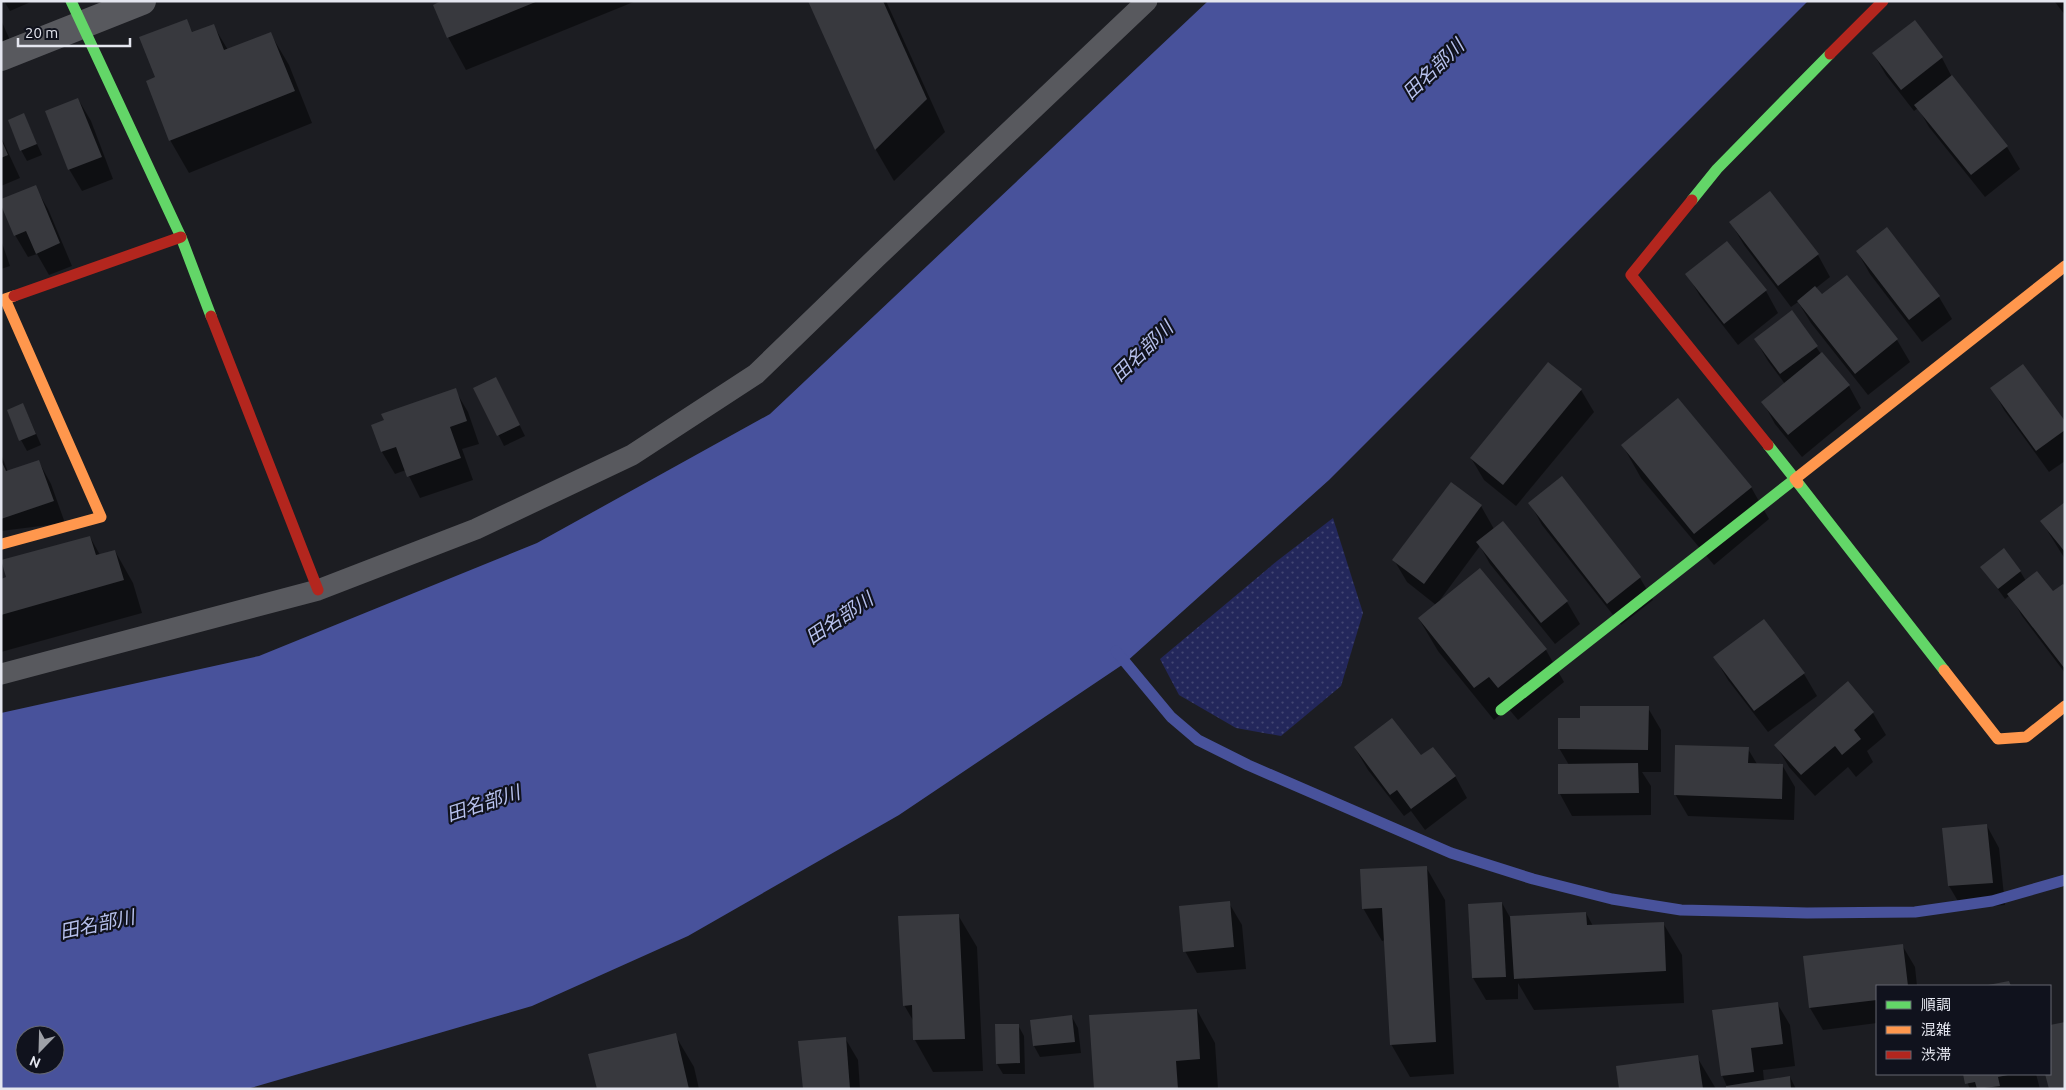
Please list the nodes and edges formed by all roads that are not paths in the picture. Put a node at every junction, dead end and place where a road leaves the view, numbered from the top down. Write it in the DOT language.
graph roads {
  1 [pos="142,1"];
  2 [pos="1147,1"];
  3 [pos="1884,1"];
  4 [pos="76,13"];
  5 [pos="1,57"];
  6 [pos="181,237"];
  7 [pos="2065,266"];
  8 [pos="1795,479"];
  9 [pos="2,544"];
  10 [pos="318,590"];
  11 [pos="1,674"];
  12 [pos="2065,706"];
  13 [pos="1501,710"];
  1 -- 4 [label="street"];
  2 -- 10 [label="lane"];
  3 -- 8 [label="street"];
  4 -- 5 [label="street"];
  4 -- 6 [label="street"];
  6 -- 9 [label="street"];
  6 -- 10 [label="street"];
  7 -- 8 [label="street"];
  8 -- 12 [label="street"];
  8 -- 13 [label="street"];
  10 -- 11 [label="lane"];
}
